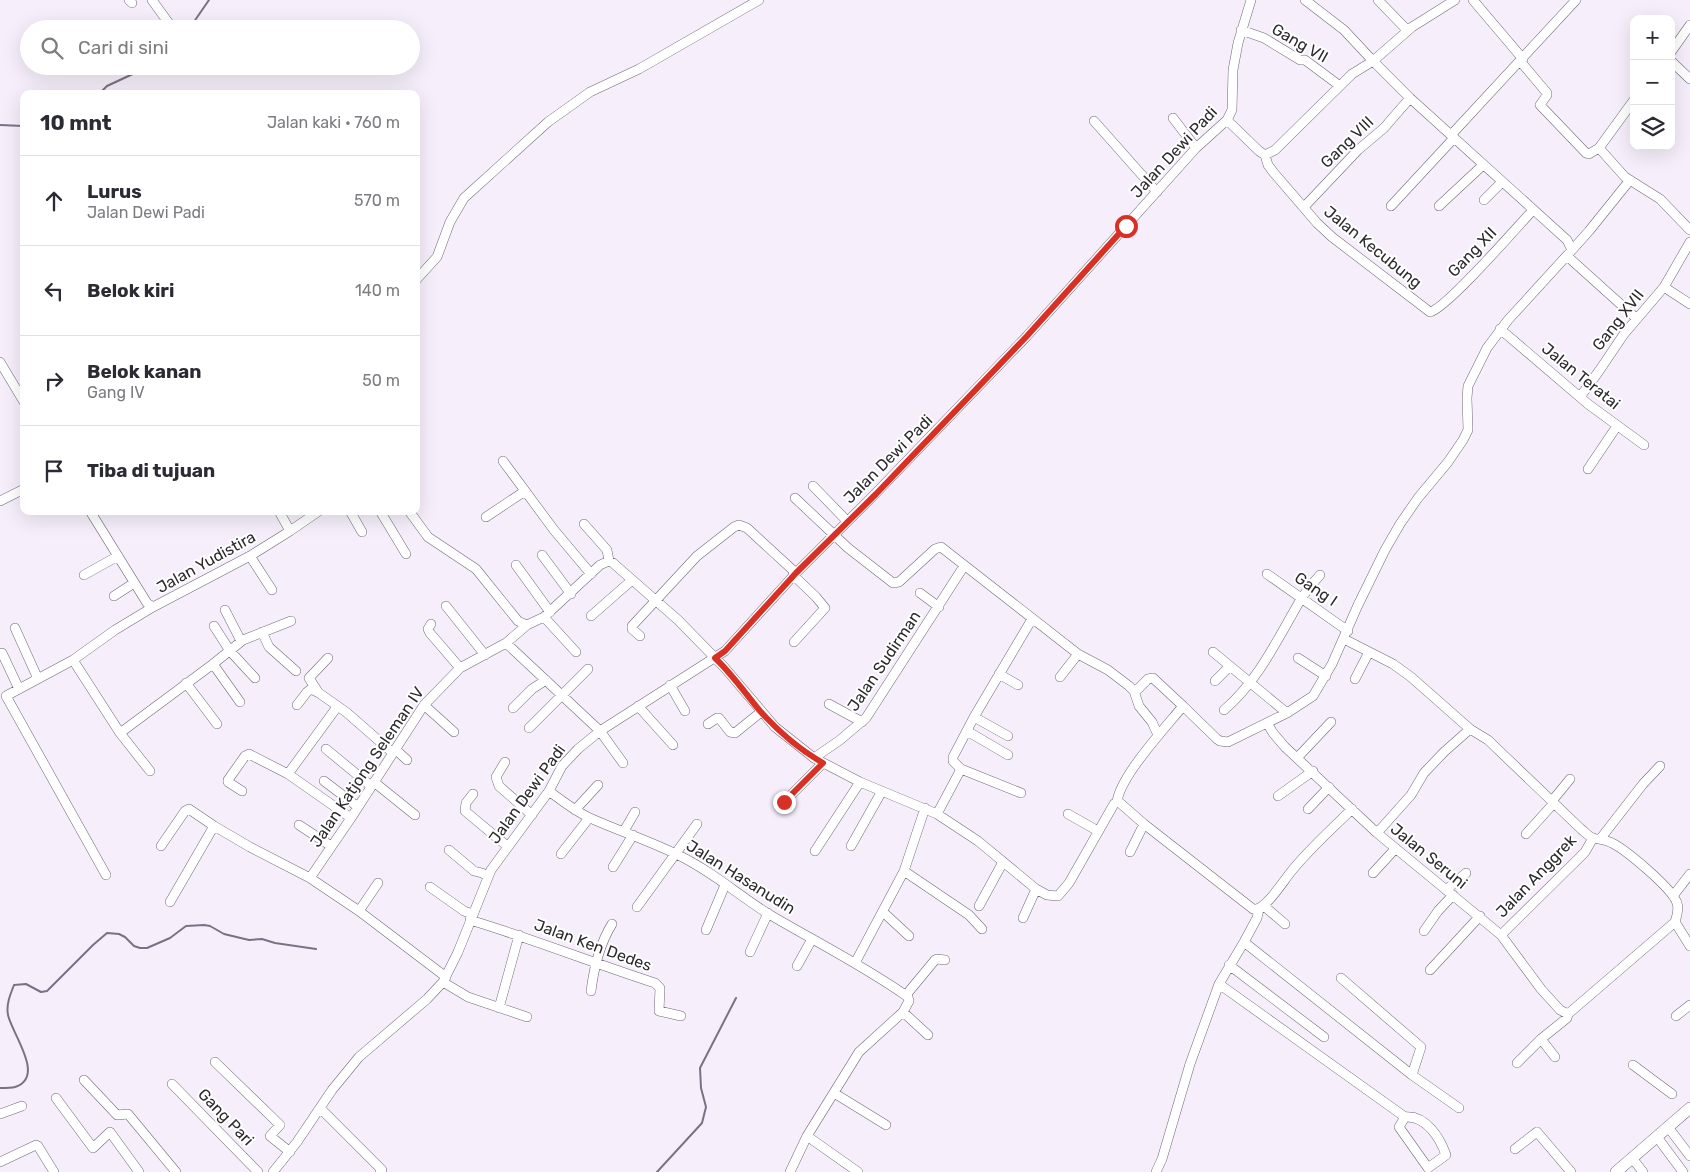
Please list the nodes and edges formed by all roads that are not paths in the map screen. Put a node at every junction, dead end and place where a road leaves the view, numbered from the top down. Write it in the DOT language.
graph roads {
  1 [pos="152,0"];
  2 [pos="758,0"];
  3 [pos="1251,0"];
  4 [pos="1305,0"];
  5 [pos="1378,0"];
  6 [pos="1455,0"];
  7 [pos="1473,0"];
  8 [pos="1576,0"];
  9 [pos="166,20"];
  10 [pos="1690,25"];
  11 [pos="1241,30"];
  12 [pos="1407,30"];
  13 [pos="1675,46"];
  14 [pos="1521,60"];
  15 [pos="1373,61"];
  16 [pos="1675,65"];
  17 [pos="1690,79"];
  18 [pos="1340,86"];
  19 [pos="1410,98"];
  20 [pos="1630,105"];
  21 [pos="1172,118"];
  22 [pos="1227,120"];
  23 [pos="1094,121"];
  24 [pos="1452,136"];
  25 [pos="1196,148"];
  26 [pos="1599,148"];
  27 [pos="1265,154"];
  28 [pos="1483,165"];
  29 [pos="1630,180"];
  30 [pos="1502,182"];
  31 [pos="1157,192"];
  32 [pos="1484,200"];
  33 [pos="1391,206"];
  34 [pos="1439,206"];
  35 [pos="1304,208"];
  36 [pos="1533,210"];
  37 [pos="1690,230"];
  38 [pos="1690,242"];
  39 [pos="1569,253"];
  40 [pos="420,275"];
  41 [pos="1664,287"];
  42 [pos="1690,304"];
  43 [pos="1430,312"];
  44 [pos="1636,319"];
  45 [pos="1500,329"];
  46 [pos="0,362"];
  47 [pos="20,395"];
  48 [pos="1580,397"];
  49 [pos="1618,426"];
  50 [pos="1644,445"];
  51 [pos="503,461"];
  52 [pos="1588,469"];
  53 [pos="814,486"];
  54 [pos="20,491"];
  55 [pos="525,491"];
  56 [pos="795,498"];
  57 [pos="0,501"];
  58 [pos="95,515"];
  59 [pos="281,515"];
  60 [pos="314,515"];
  61 [pos="352,515"];
  62 [pos="382,515"];
  63 [pos="412,515"];
  64 [pos="486,517"];
  65 [pos="847,521"];
  66 [pos="584,524"];
  67 [pos="290,531"];
  68 [pos="362,532"];
  69 [pos="834,535"];
  70 [pos="406,554"];
  71 [pos="542,555"];
  72 [pos="118,556"];
  73 [pos="250,556"];
  74 [pos="609,561"];
  75 [pos="516,565"];
  76 [pos="964,566"];
  77 [pos="591,574"];
  78 [pos="795,574"];
  79 [pos="1267,574"];
  80 [pos="84,575"];
  81 [pos="1320,575"];
  82 [pos="632,580"];
  83 [pos="134,583"];
  84 [pos="272,590"];
  85 [pos="920,593"];
  86 [pos="571,594"];
  87 [pos="114,596"];
  88 [pos="1302,597"];
  89 [pos="655,601"];
  90 [pos="446,606"];
  91 [pos="153,607"];
  92 [pos="939,607"];
  93 [pos="225,610"];
  94 [pos="547,615"];
  95 [pos="590,616"];
  96 [pos="1032,619"];
  97 [pos="291,620"];
  98 [pos="431,624"];
  99 [pos="527,625"];
  100 [pos="214,626"];
  101 [pos="15,628"];
  102 [pos="262,632"];
  103 [pos="1346,635"];
  104 [pos="640,636"];
  105 [pos="241,641"];
  106 [pos="794,642"];
  107 [pos="506,643"];
  108 [pos="230,650"];
  109 [pos="576,652"];
  110 [pos="1213,652"];
  111 [pos="1369,652"];
  112 [pos="2,653"];
  113 [pos="1078,654"];
  114 [pos="484,655"];
  115 [pos="328,658"];
  116 [pos="715,658"];
  117 [pos="1298,658"];
  118 [pos="73,660"];
  119 [pos="213,664"];
  120 [pos="1230,666"];
  121 [pos="460,668"];
  122 [pos="588,669"];
  123 [pos="296,671"];
  124 [pos="999,674"];
  125 [pos="1326,676"];
  126 [pos="255,678"];
  127 [pos="1060,678"];
  128 [pos="38,679"];
  129 [pos="1355,679"];
  130 [pos="546,680"];
  131 [pos="1215,681"];
  132 [pos="1252,682"];
  133 [pos="186,683"];
  134 [pos="670,685"];
  135 [pos="1018,685"];
  136 [pos="19,689"];
  137 [pos="319,692"];
  138 [pos="1135,692"];
  139 [pos="562,695"];
  140 [pos="240,702"];
  141 [pos="829,704"];
  142 [pos="297,705"];
  143 [pos="424,705"];
  144 [pos="638,706"];
  145 [pos="1184,706"];
  146 [pos="337,707"];
  147 [pos="513,708"];
  148 [pos="1224,710"];
  149 [pos="685,711"];
  150 [pos="761,712"];
  151 [pos="1287,713"];
  152 [pos="974,717"];
  153 [pos="862,722"];
  154 [pos="1331,722"];
  155 [pos="1267,723"];
  156 [pos="217,724"];
  157 [pos="708,724"];
  158 [pos="529,728"];
  159 [pos="1470,729"];
  160 [pos="600,731"];
  161 [pos="967,731"];
  162 [pos="454,732"];
  163 [pos="120,733"];
  164 [pos="1158,735"];
  165 [pos="1008,736"];
  166 [pos="673,745"];
  167 [pos="326,748"];
  168 [pos="394,751"];
  169 [pos="1008,755"];
  170 [pos="814,758"];
  171 [pos="1297,758"];
  172 [pos="407,760"];
  173 [pos="504,762"];
  174 [pos="623,762"];
  175 [pos="823,763"];
  176 [pos="1660,766"];
  177 [pos="961,769"];
  178 [pos="1313,771"];
  179 [pos="150,772"];
  180 [pos="288,774"];
  181 [pos="1570,779"];
  182 [pos="324,780"];
  183 [pos="860,782"];
  184 [pos="372,784"];
  185 [pos="598,785"];
  186 [pos="1329,787"];
  187 [pos="549,790"];
  188 [pos="242,791"];
  189 [pos="882,791"];
  190 [pos="1021,793"];
  191 [pos="473,794"];
  192 [pos="1278,796"];
  193 [pos="784,802"];
  194 [pos="1117,802"];
  195 [pos="1553,802"];
  196 [pos="358,808"];
  197 [pos="925,808"];
  198 [pos="1308,808"];
  199 [pos="1352,808"];
  200 [pos="575,810"];
  201 [pos="635,812"];
  202 [pos="937,814"];
  203 [pos="1068,814"];
  204 [pos="414,815"];
  205 [pos="532,815"];
  206 [pos="351,818"];
  207 [pos="589,818"];
  208 [pos="697,824"];
  209 [pos="1144,824"];
  210 [pos="299,825"];
  211 [pos="214,826"];
  212 [pos="624,831"];
  213 [pos="1098,832"];
  214 [pos="1377,833"];
  215 [pos="1526,834"];
  216 [pos="633,835"];
  217 [pos="1597,838"];
  218 [pos="161,846"];
  219 [pos="331,846"];
  220 [pos="507,846"];
  221 [pos="851,846"];
  222 [pos="1395,848"];
  223 [pos="449,850"];
  224 [pos="815,851"];
  225 [pos="1130,852"];
  226 [pos="561,854"];
  227 [pos="677,854"];
  228 [pos="1003,862"];
  229 [pos="613,866"];
  230 [pos="904,871"];
  231 [pos="1373,873"];
  232 [pos="1466,873"];
  233 [pos="1690,874"];
  234 [pos="106,875"];
  235 [pos="488,876"];
  236 [pos="310,878"];
  237 [pos="378,884"];
  238 [pos="725,885"];
  239 [pos="430,887"];
  240 [pos="1036,889"];
  241 [pos="1449,892"];
  242 [pos="1673,896"];
  243 [pos="170,902"];
  244 [pos="979,906"];
  245 [pos="637,907"];
  246 [pos="1262,908"];
  247 [pos="359,912"];
  248 [pos="883,912"];
  249 [pos="768,913"];
  250 [pos="1480,916"];
  251 [pos="471,917"];
  252 [pos="1023,918"];
  253 [pos="1675,922"];
  254 [pos="612,924"];
  255 [pos="1285,924"];
  256 [pos="982,929"];
  257 [pos="706,930"];
  258 [pos="1424,931"];
  259 [pos="1501,934"];
  260 [pos="519,935"];
  261 [pos="909,936"];
  262 [pos="812,939"];
  263 [pos="1244,942"];
  264 [pos="1690,946"];
  265 [pos="750,952"];
  266 [pos="945,960"];
  267 [pos="855,963"];
  268 [pos="595,964"];
  269 [pos="797,966"];
  270 [pos="1229,966"];
  271 [pos="1430,970"];
  272 [pos="1341,978"];
  273 [pos="445,979"];
  274 [pos="1219,984"];
  275 [pos="591,991"];
  276 [pos="907,998"];
  277 [pos="1690,1005"];
  278 [pos="499,1008"];
  279 [pos="903,1012"];
  280 [pos="1568,1014"];
  281 [pos="680,1016"];
  282 [pos="1676,1016"];
  283 [pos="527,1017"];
  284 [pos="928,1035"];
  285 [pos="1324,1037"];
  286 [pos="1541,1040"];
  287 [pos="1555,1057"];
  288 [pos="215,1062"];
  289 [pos="1517,1063"];
  290 [pos="1633,1065"];
  291 [pos="1412,1075"];
  292 [pos="84,1080"];
  293 [pos="172,1084"];
  294 [pos="834,1092"];
  295 [pos="1672,1094"];
  296 [pos="56,1098"];
  297 [pos="22,1106"];
  298 [pos="320,1108"];
  299 [pos="1459,1108"];
  300 [pos="1688,1113"];
  301 [pos="0,1114"];
  302 [pos="1404,1118"];
  303 [pos="886,1125"];
  304 [pos="1668,1127"];
  305 [pos="807,1136"];
  306 [pos="1657,1137"];
  307 [pos="1515,1149"];
  308 [pos="290,1152"];
  309 [pos="1690,1156"];
  310 [pos="1632,1158"];
  311 [pos="0,1162"];
  312 [pos="54,1172"];
  313 [pos="139,1172"];
  314 [pos="176,1172"];
  315 [pos="258,1172"];
  316 [pos="273,1172"];
  317 [pos="380,1172"];
  318 [pos="790,1172"];
  319 [pos="858,1172"];
  320 [pos="1156,1172"];
  321 [pos="1571,1172"];
  322 [pos="1616,1172"];
  323 [pos="1643,1172"];
  324 [pos="1683,1172"];
  1 -- 9 [label="street"];
  2 -- 40 [label="street"];
  3 -- 11 [label="street, Jalan Dewi Padi"];
  4 -- 15 [label="street"];
  5 -- 12 [label="street"];
  6 -- 12 [label="street"];
  7 -- 14 [label="street"];
  8 -- 14 [label="street"];
  10 -- 13 [label="street"];
  11 -- 18 [label="street, Gang VII"];
  11 -- 22 [label="street, Jalan Dewi Padi"];
  12 -- 15 [label="street"];
  14 -- 24 [label="street"];
  14 -- 26 [label="street"];
  15 -- 18 [label="street"];
  15 -- 19 [label="street"];
  16 -- 17 [label="street"];
  18 -- 27 [label="street"];
  19 -- 24 [label="street"];
  19 -- 35 [label="street, Gang VIII"];
  20 -- 26 [label="street"];
  21 -- 25 [label="street"];
  22 -- 25 [label="street, Jalan Dewi Padi"];
  22 -- 27 [label="street"];
  23 -- 31 [label="street"];
  24 -- 28 [label="street"];
  24 -- 33 [label="street"];
  25 -- 31 [label="street, Jalan Dewi Padi"];
  26 -- 29 [label="street"];
  27 -- 35 [label="street, Jalan Kecubung"];
  28 -- 30 [label="street"];
  28 -- 34 [label="street"];
  29 -- 37 [label="street"];
  29 -- 39 [label="street"];
  30 -- 32 [label="street"];
  30 -- 36 [label="street"];
  31 -- 65 [label="street, Jalan Dewi Padi"];
  35 -- 43 [label="street, Jalan Kecubung"];
  36 -- 39 [label="street"];
  36 -- 43 [label="street, Gang XII"];
  38 -- 41 [label="street, Gang XVII"];
  39 -- 44 [label="street"];
  39 -- 45 [label="street"];
  41 -- 42 [label="street"];
  41 -- 44 [label="street, Gang XVII"];
  44 -- 48 [label="street, Gang XVII"];
  45 -- 48 [label="street, Jalan Teratai"];
  45 -- 103 [label="street"];
  46 -- 47 [label="street"];
  48 -- 49 [label="street, Jalan Teratai"];
  49 -- 50 [label="street, Jalan Teratai"];
  49 -- 52 [label="street"];
  51 -- 55 [label="street"];
  53 -- 65 [label="street"];
  54 -- 57 [label="street"];
  55 -- 64 [label="street"];
  55 -- 77 [label="street"];
  56 -- 69 [label="street"];
  58 -- 72 [label="street, Jalan Yudistira"];
  59 -- 67 [label="street"];
  60 -- 67 [label="street, Jalan Yudistira"];
  61 -- 68 [label="street"];
  62 -- 70 [label="street"];
  63 -- 99 [label="street"];
  65 -- 69 [label="street, Jalan Dewi Padi"];
  66 -- 74 [label="street"];
  67 -- 73 [label="street, Jalan Yudistira"];
  69 -- 76 [label="street"];
  69 -- 78 [label="street, Jalan Dewi Padi"];
  71 -- 86 [label="street"];
  72 -- 80 [label="street"];
  72 -- 83 [label="street, Jalan Yudistira"];
  73 -- 84 [label="street"];
  73 -- 91 [label="street, Jalan Yudistira"];
  74 -- 77 [label="street, Jalan Katjong Seleman IV"];
  74 -- 82 [label="street"];
  75 -- 94 [label="street"];
  76 -- 92 [label="street, Jalan Sudirman"];
  76 -- 96 [label="street"];
  77 -- 86 [label="street, Jalan Katjong Seleman IV"];
  78 -- 89 [label="street"];
  78 -- 106 [label="street"];
  78 -- 116 [label="street, Jalan Dewi Padi"];
  79 -- 88 [label="street, Gang I"];
  81 -- 88 [label="street"];
  82 -- 89 [label="street"];
  82 -- 95 [label="street"];
  83 -- 87 [label="street"];
  83 -- 91 [label="street, Jalan Yudistira"];
  85 -- 92 [label="street"];
  86 -- 94 [label="street, Jalan Katjong Seleman IV"];
  88 -- 103 [label="street, Gang I"];
  88 -- 132 [label="street"];
  89 -- 104 [label="street"];
  89 -- 116 [label="street"];
  90 -- 114 [label="street"];
  91 -- 118 [label="street"];
  92 -- 153 [label="street, Jalan Sudirman"];
  93 -- 105 [label="street"];
  94 -- 99 [label="street, Jalan Katjong Seleman IV"];
  94 -- 109 [label="street"];
  96 -- 113 [label="street"];
  96 -- 124 [label="street"];
  97 -- 102 [label="street"];
  98 -- 121 [label="street"];
  99 -- 107 [label="street, Jalan Katjong Seleman IV"];
  100 -- 108 [label="street"];
  101 -- 128 [label="street"];
  102 -- 105 [label="street"];
  102 -- 123 [label="street"];
  103 -- 111 [label="street, Gang I"];
  103 -- 125 [label="street"];
  105 -- 108 [label="street"];
  107 -- 114 [label="street, Jalan Katjong Seleman IV"];
  107 -- 130 [label="street"];
  108 -- 119 [label="street"];
  108 -- 126 [label="street"];
  110 -- 120 [label="street"];
  111 -- 129 [label="street"];
  111 -- 159 [label="street, Gang I"];
  112 -- 136 [label="street"];
  113 -- 127 [label="street"];
  113 -- 138 [label="street"];
  114 -- 121 [label="street, Jalan Katjong Seleman IV"];
  115 -- 137 [label="street"];
  116 -- 134 [label="street, Jalan Dewi Padi"];
  116 -- 150 [label="street"];
  117 -- 125 [label="street"];
  118 -- 128 [label="street"];
  118 -- 163 [label="street"];
  119 -- 133 [label="street"];
  119 -- 140 [label="street"];
  120 -- 131 [label="street"];
  120 -- 132 [label="street"];
  121 -- 143 [label="street, Jalan Katjong Seleman IV"];
  122 -- 139 [label="street"];
  124 -- 135 [label="street"];
  124 -- 152 [label="street"];
  125 -- 151 [label="street"];
  128 -- 136 [label="street"];
  130 -- 139 [label="street"];
  130 -- 147 [label="street"];
  132 -- 148 [label="street"];
  132 -- 151 [label="street"];
  133 -- 156 [label="street"];
  133 -- 163 [label="street"];
  134 -- 144 [label="street, Jalan Dewi Padi"];
  134 -- 149 [label="street"];
  136 -- 234 [label="street"];
  137 -- 142 [label="street"];
  137 -- 146 [label="street"];
  138 -- 145 [label="street"];
  138 -- 164 [label="street"];
  139 -- 158 [label="street"];
  139 -- 160 [label="street"];
  141 -- 153 [label="street"];
  143 -- 162 [label="street"];
  143 -- 168 [label="street, Jalan Katjong Seleman IV"];
  144 -- 160 [label="street, Jalan Dewi Padi"];
  144 -- 166 [label="street"];
  145 -- 155 [label="street"];
  145 -- 164 [label="street"];
  146 -- 168 [label="street"];
  146 -- 180 [label="street"];
  150 -- 157 [label="street"];
  150 -- 170 [label="street"];
  151 -- 155 [label="street"];
  152 -- 161 [label="street"];
  152 -- 165 [label="street"];
  153 -- 170 [label="street, Jalan Sudirman"];
  154 -- 171 [label="street"];
  155 -- 171 [label="street, Jalan Seruni"];
  159 -- 195 [label="street, Gang I"];
  159 -- 214 [label="street"];
  160 -- 174 [label="street"];
  160 -- 187 [label="street, Jalan Dewi Padi"];
  161 -- 169 [label="street"];
  161 -- 177 [label="street"];
  163 -- 179 [label="street"];
  164 -- 194 [label="street"];
  167 -- 184 [label="street"];
  168 -- 172 [label="street"];
  168 -- 184 [label="street, Jalan Katjong Seleman IV"];
  170 -- 175 [label="street"];
  171 -- 178 [label="street, Jalan Seruni"];
  173 -- 205 [label="street"];
  175 -- 183 [label="street"];
  175 -- 193 [label="street"];
  176 -- 217 [label="street, Jalan Anggrek"];
  177 -- 190 [label="street"];
  177 -- 202 [label="street"];
  178 -- 186 [label="street, Jalan Seruni"];
  178 -- 192 [label="street"];
  180 -- 188 [label="street"];
  180 -- 206 [label="street"];
  181 -- 195 [label="street"];
  182 -- 196 [label="street"];
  183 -- 189 [label="street"];
  183 -- 224 [label="street"];
  184 -- 196 [label="street, Jalan Katjong Seleman IV"];
  184 -- 204 [label="street"];
  185 -- 200 [label="street"];
  186 -- 198 [label="street"];
  186 -- 199 [label="street, Jalan Seruni"];
  187 -- 200 [label="street, Jalan Hasanudin"];
  187 -- 205 [label="street, Jalan Dewi Padi"];
  189 -- 197 [label="street"];
  189 -- 221 [label="street"];
  191 -- 220 [label="street"];
  194 -- 209 [label="street"];
  194 -- 213 [label="street"];
  195 -- 215 [label="street"];
  195 -- 217 [label="street, Gang I"];
  196 -- 206 [label="street, Jalan Katjong Seleman IV"];
  197 -- 202 [label="street"];
  197 -- 230 [label="street"];
  199 -- 214 [label="street, Jalan Seruni"];
  199 -- 246 [label="street"];
  200 -- 207 [label="street, Jalan Hasanudin"];
  201 -- 212 [label="street"];
  202 -- 228 [label="street"];
  203 -- 213 [label="street"];
  205 -- 220 [label="street, Jalan Dewi Padi"];
  206 -- 219 [label="street, Jalan Katjong Seleman IV"];
  207 -- 212 [label="street, Jalan Hasanudin"];
  207 -- 226 [label="street"];
  208 -- 227 [label="street"];
  209 -- 225 [label="street"];
  209 -- 246 [label="street"];
  210 -- 219 [label="street"];
  211 -- 218 [label="street"];
  211 -- 236 [label="street"];
  211 -- 243 [label="street"];
  212 -- 216 [label="street, Jalan Hasanudin"];
  213 -- 240 [label="street"];
  214 -- 222 [label="street, Jalan Seruni"];
  216 -- 227 [label="street, Jalan Hasanudin"];
  216 -- 229 [label="street"];
  217 -- 242 [label="street, Gang I"];
  217 -- 259 [label="street, Jalan Anggrek"];
  219 -- 236 [label="street, Jalan Katjong Seleman IV"];
  220 -- 235 [label="street, Jalan Dewi Padi"];
  222 -- 231 [label="street"];
  222 -- 241 [label="street, Jalan Seruni"];
  223 -- 235 [label="street"];
  227 -- 238 [label="street, Jalan Hasanudin"];
  227 -- 245 [label="street"];
  228 -- 240 [label="street"];
  228 -- 244 [label="street"];
  230 -- 248 [label="street"];
  230 -- 256 [label="street"];
  232 -- 241 [label="street"];
  233 -- 242 [label="street"];
  235 -- 251 [label="street, Jalan Dewi Padi"];
  236 -- 247 [label="street"];
  237 -- 247 [label="street"];
  238 -- 249 [label="street, Jalan Hasanudin"];
  238 -- 257 [label="street"];
  239 -- 251 [label="street, Jalan Ken Dedes"];
  240 -- 252 [label="street"];
  241 -- 250 [label="street, Jalan Seruni"];
  241 -- 258 [label="street"];
  242 -- 253 [label="street"];
  246 -- 255 [label="street"];
  246 -- 263 [label="street"];
  247 -- 273 [label="street"];
  248 -- 261 [label="street"];
  248 -- 267 [label="street"];
  249 -- 262 [label="street, Jalan Hasanudin"];
  249 -- 265 [label="street"];
  250 -- 259 [label="street, Jalan Seruni"];
  250 -- 271 [label="street"];
  251 -- 260 [label="street, Jalan Ken Dedes"];
  251 -- 273 [label="street, Jalan Dewi Padi"];
  253 -- 264 [label="street"];
  253 -- 280 [label="street"];
  254 -- 268 [label="street"];
  259 -- 280 [label="street, Jalan Seruni"];
  260 -- 268 [label="street, Jalan Ken Dedes"];
  260 -- 278 [label="street"];
  262 -- 267 [label="street, Jalan Hasanudin"];
  262 -- 269 [label="street"];
  263 -- 270 [label="street"];
  263 -- 291 [label="street"];
  266 -- 276 [label="street"];
  267 -- 276 [label="street, Jalan Hasanudin"];
  268 -- 275 [label="street"];
  268 -- 281 [label="street, Jalan Ken Dedes"];
  270 -- 274 [label="street"];
  270 -- 285 [label="street"];
  272 -- 291 [label="street"];
  273 -- 278 [label="street"];
  273 -- 298 [label="street"];
  274 -- 302 [label="street"];
  274 -- 320 [label="street"];
  276 -- 279 [label="street"];
  277 -- 282 [label="street"];
  278 -- 283 [label="street"];
  279 -- 284 [label="street"];
  279 -- 294 [label="street"];
  280 -- 286 [label="street"];
  286 -- 287 [label="street"];
  286 -- 289 [label="street"];
  288 -- 308 [label="street"];
  290 -- 295 [label="street"];
  291 -- 299 [label="street"];
  292 -- 314 [label="street"];
  293 -- 315 [label="street, Gang Pari"];
  294 -- 303 [label="street"];
  294 -- 305 [label="street"];
  296 -- 313 [label="street"];
  297 -- 301 [label="street"];
  298 -- 308 [label="street"];
  298 -- 317 [label="street"];
  300 -- 304 [label="main road"];
  302 -- 302 [label="street"];
  304 -- 306 [label="main road"];
  304 -- 309 [label="street"];
  305 -- 318 [label="street"];
  305 -- 319 [label="street"];
  306 -- 310 [label="main road"];
  306 -- 324 [label="street"];
  307 -- 321 [label="street"];
  308 -- 316 [label="street"];
  310 -- 322 [label="main road"];
  310 -- 323 [label="street"];
  311 -- 312 [label="street"];
}
